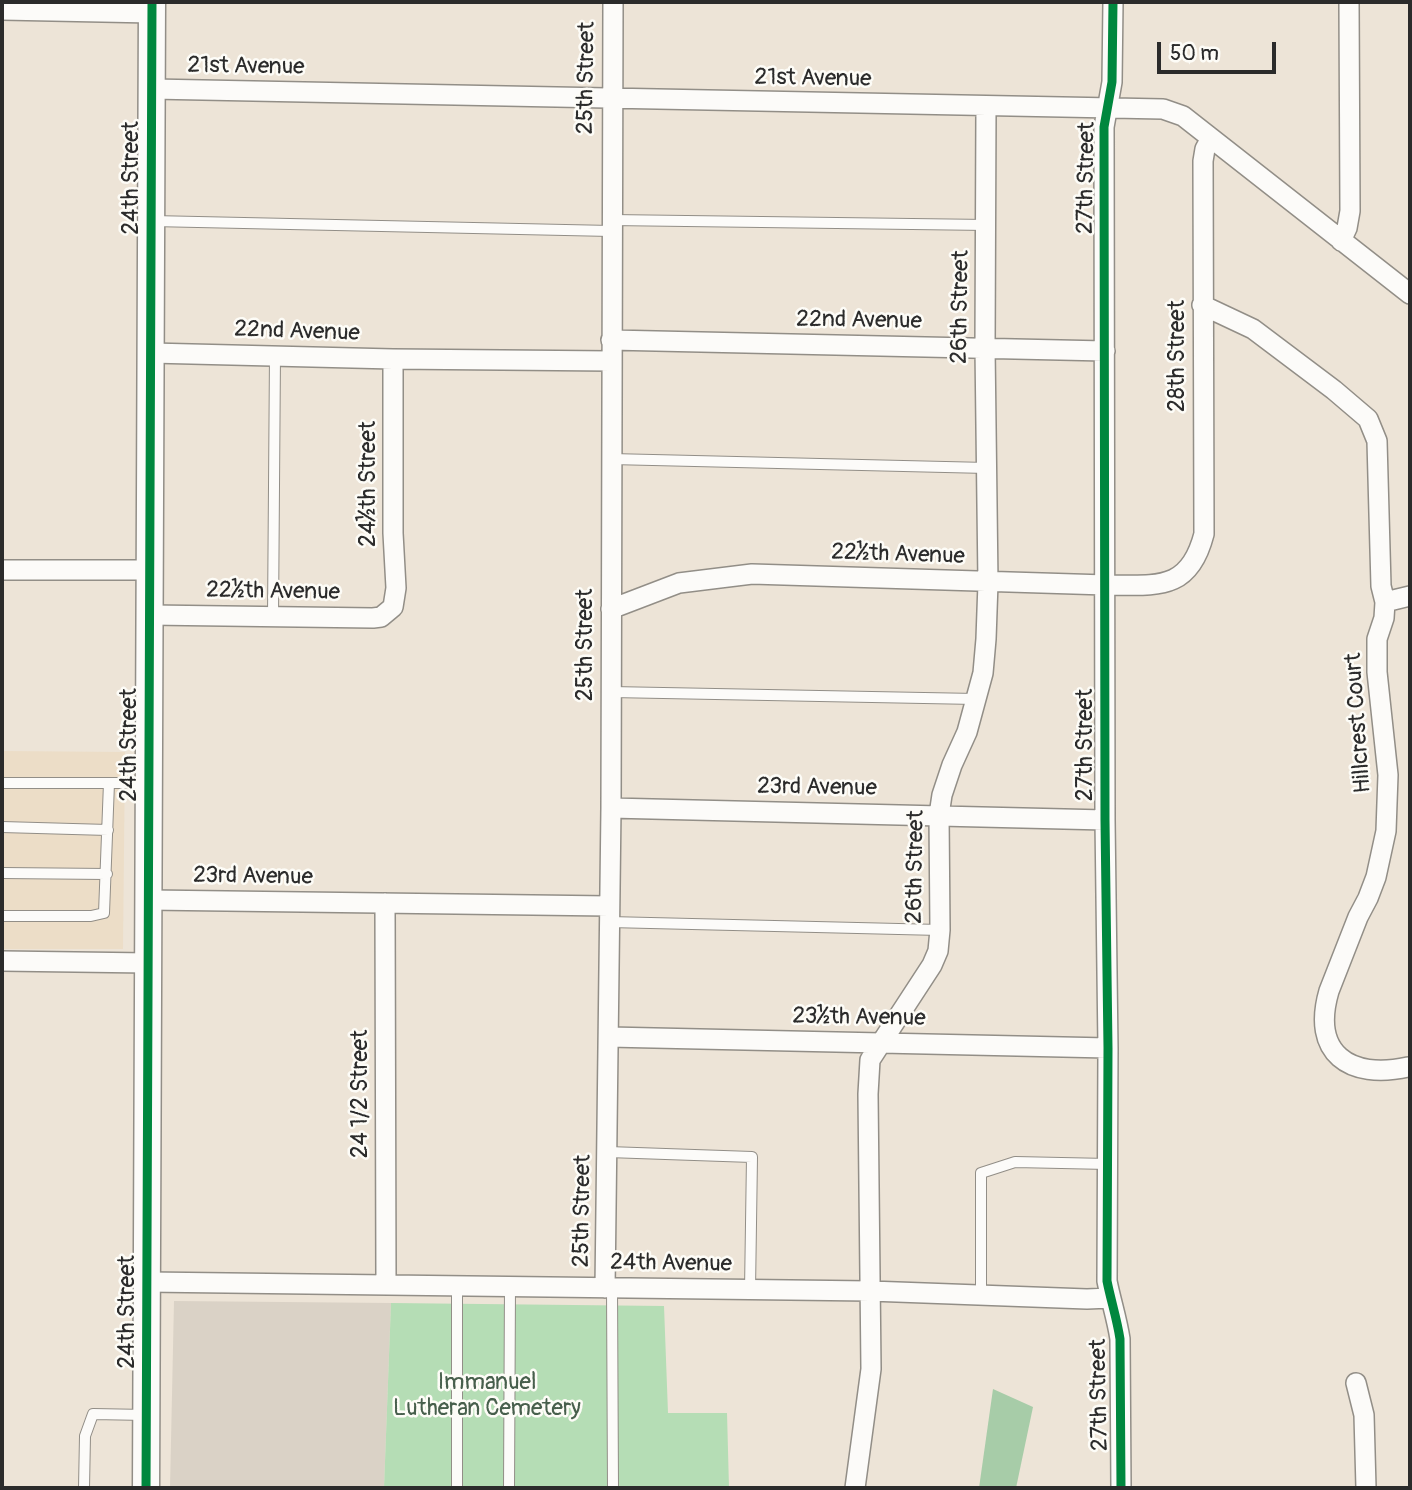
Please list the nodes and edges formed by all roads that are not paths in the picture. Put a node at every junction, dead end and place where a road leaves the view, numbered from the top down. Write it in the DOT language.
graph roads {
  1 [pos="612,2"];
  2 [pos="1113,2"];
  3 [pos="1349,2"];
  4 [pos="43,6"];
  5 [pos="152,7"];
  6 [pos="2,10"];
  7 [pos="152,89"];
  8 [pos="611,99"];
  9 [pos="986,107"];
  10 [pos="1107,108"];
  11 [pos="1211,138"];
  12 [pos="151,221"];
  13 [pos="611,225"];
  14 [pos="987,225"];
  15 [pos="1341,241"];
  16 [pos="1410,294"];
  17 [pos="1202,305"];
  18 [pos="611,340"];
  19 [pos="985,348"];
  20 [pos="1105,351"];
  21 [pos="150,353"];
  22 [pos="275,355"];
  23 [pos="393,359"];
  24 [pos="611,361"];
  25 [pos="611,459"];
  26 [pos="987,468"];
  27 [pos="2,570"];
  28 [pos="150,570"];
  29 [pos="1185,571"];
  30 [pos="988,583"];
  31 [pos="1106,585"];
  32 [pos="1410,596"];
  33 [pos="1385,602"];
  34 [pos="393,607"];
  35 [pos="611,609"];
  36 [pos="150,615"];
  37 [pos="273,617"];
  38 [pos="611,692"];
  39 [pos="976,699"];
  40 [pos="2,783"];
  41 [pos="109,783"];
  42 [pos="149,783"];
  43 [pos="611,808"];
  44 [pos="939,815"];
  45 [pos="1105,820"];
  46 [pos="2,827"];
  47 [pos="108,830"];
  48 [pos="2,873"];
  49 [pos="107,874"];
  50 [pos="149,900"];
  51 [pos="385,903"];
  52 [pos="609,914"];
  53 [pos="2,916"];
  54 [pos="940,930"];
  55 [pos="2,961"];
  56 [pos="148,963"];
  57 [pos="609,1037"];
  58 [pos="880,1043"];
  59 [pos="1108,1048"];
  60 [pos="1408,1067"];
  61 [pos="608,1152"];
  62 [pos="1108,1164"];
  63 [pos="147,1282"];
  64 [pos="386,1284"];
  65 [pos="457,1285"];
  66 [pos="510,1286"];
  67 [pos="609,1288"];
  68 [pos="750,1290"];
  69 [pos="870,1291"];
  70 [pos="981,1295"];
  71 [pos="1110,1298"];
  72 [pos="1356,1383"];
  73 [pos="147,1415"];
  74 [pos="85,1488"];
  75 [pos="146,1488"];
  76 [pos="457,1488"];
  77 [pos="509,1488"];
  78 [pos="612,1488"];
  79 [pos="855,1488"];
  80 [pos="1121,1488"];
  81 [pos="1366,1488"];
  1 -- 8 [label="street, 25th Street"];
  2 -- 10 [label="street, 27th Street"];
  3 -- 15 [label="street"];
  4 -- 5 [label="street"];
  4 -- 6 [label="street"];
  5 -- 7 [label="street, 24th Street"];
  7 -- 8 [label="street, 21st Avenue"];
  7 -- 12 [label="street, 24th Street"];
  8 -- 9 [label="street, 21st Avenue"];
  8 -- 13 [label="street, 25th Street"];
  9 -- 10 [label="street, 21st Avenue"];
  9 -- 14 [label="street, 26th Street"];
  10 -- 11 [label="street, 21st Avenue"];
  10 -- 20 [label="street, 27th Street"];
  11 -- 15 [label="street, 21st Avenue"];
  11 -- 17 [label="street, 28th Street"];
  12 -- 13 [label="lane"];
  12 -- 21 [label="street, 24th Street"];
  13 -- 14 [label="lane"];
  13 -- 18 [label="street, 25th Street"];
  14 -- 19 [label="street, 26th Street"];
  15 -- 16 [label="street, 21st Avenue"];
  17 -- 29 [label="street, 28th Street"];
  17 -- 33 [label="street, Hillcrest Court"];
  18 -- 19 [label="street, 22nd Avenue"];
  18 -- 24 [label="street, 25th Street"];
  19 -- 20 [label="street, 22nd Avenue"];
  19 -- 26 [label="street, 26th Street"];
  20 -- 31 [label="street, 27th Street"];
  21 -- 22 [label="street, 22nd Avenue"];
  21 -- 28 [label="street, 24th Street"];
  22 -- 23 [label="street, 22nd Avenue"];
  22 -- 37 [label="lane"];
  23 -- 24 [label="street, 22nd Avenue"];
  23 -- 34 [label="street, 24½th Street"];
  24 -- 25 [label="street, 25th Street"];
  25 -- 26 [label="lane"];
  25 -- 35 [label="street, 25th Street"];
  26 -- 30 [label="street, 26th Street"];
  27 -- 28 [label="street"];
  28 -- 36 [label="street, 24th Street"];
  29 -- 31 [label="street, 22½th Avenue"];
  30 -- 31 [label="street, 22½th Avenue"];
  30 -- 35 [label="street, 22½th Avenue"];
  30 -- 39 [label="street, 26th Street"];
  31 -- 45 [label="street, 27th Street"];
  32 -- 33 [label="street"];
  33 -- 60 [label="street, Hillcrest Court"];
  34 -- 37 [label="street, 22½th Avenue"];
  35 -- 38 [label="street, 25th Street"];
  36 -- 37 [label="street, 22½th Avenue"];
  36 -- 42 [label="street, 24th Street"];
  38 -- 39 [label="lane"];
  38 -- 43 [label="street, 25th Street"];
  39 -- 44 [label="street, 26th Street"];
  40 -- 41 [label="lane"];
  41 -- 42 [label="lane"];
  41 -- 47 [label="lane"];
  42 -- 50 [label="street, 24th Street"];
  43 -- 44 [label="street, 23rd Avenue"];
  43 -- 52 [label="street, 25th Street"];
  44 -- 45 [label="street, 23rd Avenue"];
  44 -- 54 [label="street, 26th Street"];
  45 -- 59 [label="street, 27th Street"];
  46 -- 47 [label="lane"];
  47 -- 49 [label="lane"];
  48 -- 49 [label="lane"];
  49 -- 53 [label="lane"];
  50 -- 51 [label="street, 23rd Avenue"];
  50 -- 56 [label="street, 24th Street"];
  51 -- 52 [label="street, 23rd Avenue"];
  51 -- 64 [label="street, 24 1/2 Street"];
  52 -- 54 [label="lane"];
  52 -- 57 [label="street, 25th Street"];
  54 -- 58 [label="street, 26th Street"];
  55 -- 56 [label="street"];
  56 -- 63 [label="street, 24th Street"];
  57 -- 58 [label="street, 23½th Avenue"];
  57 -- 61 [label="street, 25th Street"];
  58 -- 59 [label="street, 23½th Avenue"];
  58 -- 69 [label="street, 26th Street"];
  59 -- 62 [label="street, 27th Street"];
  61 -- 67 [label="street, 25th Street"];
  61 -- 68 [label="lane"];
  62 -- 70 [label="lane"];
  62 -- 71 [label="street, 27th Street"];
  63 -- 64 [label="street, 24th Avenue"];
  63 -- 73 [label="street, 24th Street"];
  64 -- 65 [label="street, 24th Avenue"];
  65 -- 66 [label="street, 24th Avenue"];
  65 -- 76 [label="lane"];
  66 -- 67 [label="street, 24th Avenue"];
  66 -- 77 [label="lane"];
  67 -- 68 [label="street, 24th Avenue"];
  67 -- 78 [label="lane"];
  68 -- 69 [label="street, 24th Avenue"];
  69 -- 70 [label="street, 24th Avenue"];
  69 -- 79 [label="street, 26th Street"];
  70 -- 71 [label="street, 24th Avenue"];
  71 -- 80 [label="street, 27th Street"];
  72 -- 81 [label="street"];
  73 -- 74 [label="lane"];
  73 -- 75 [label="street, 24th Street"];
}
